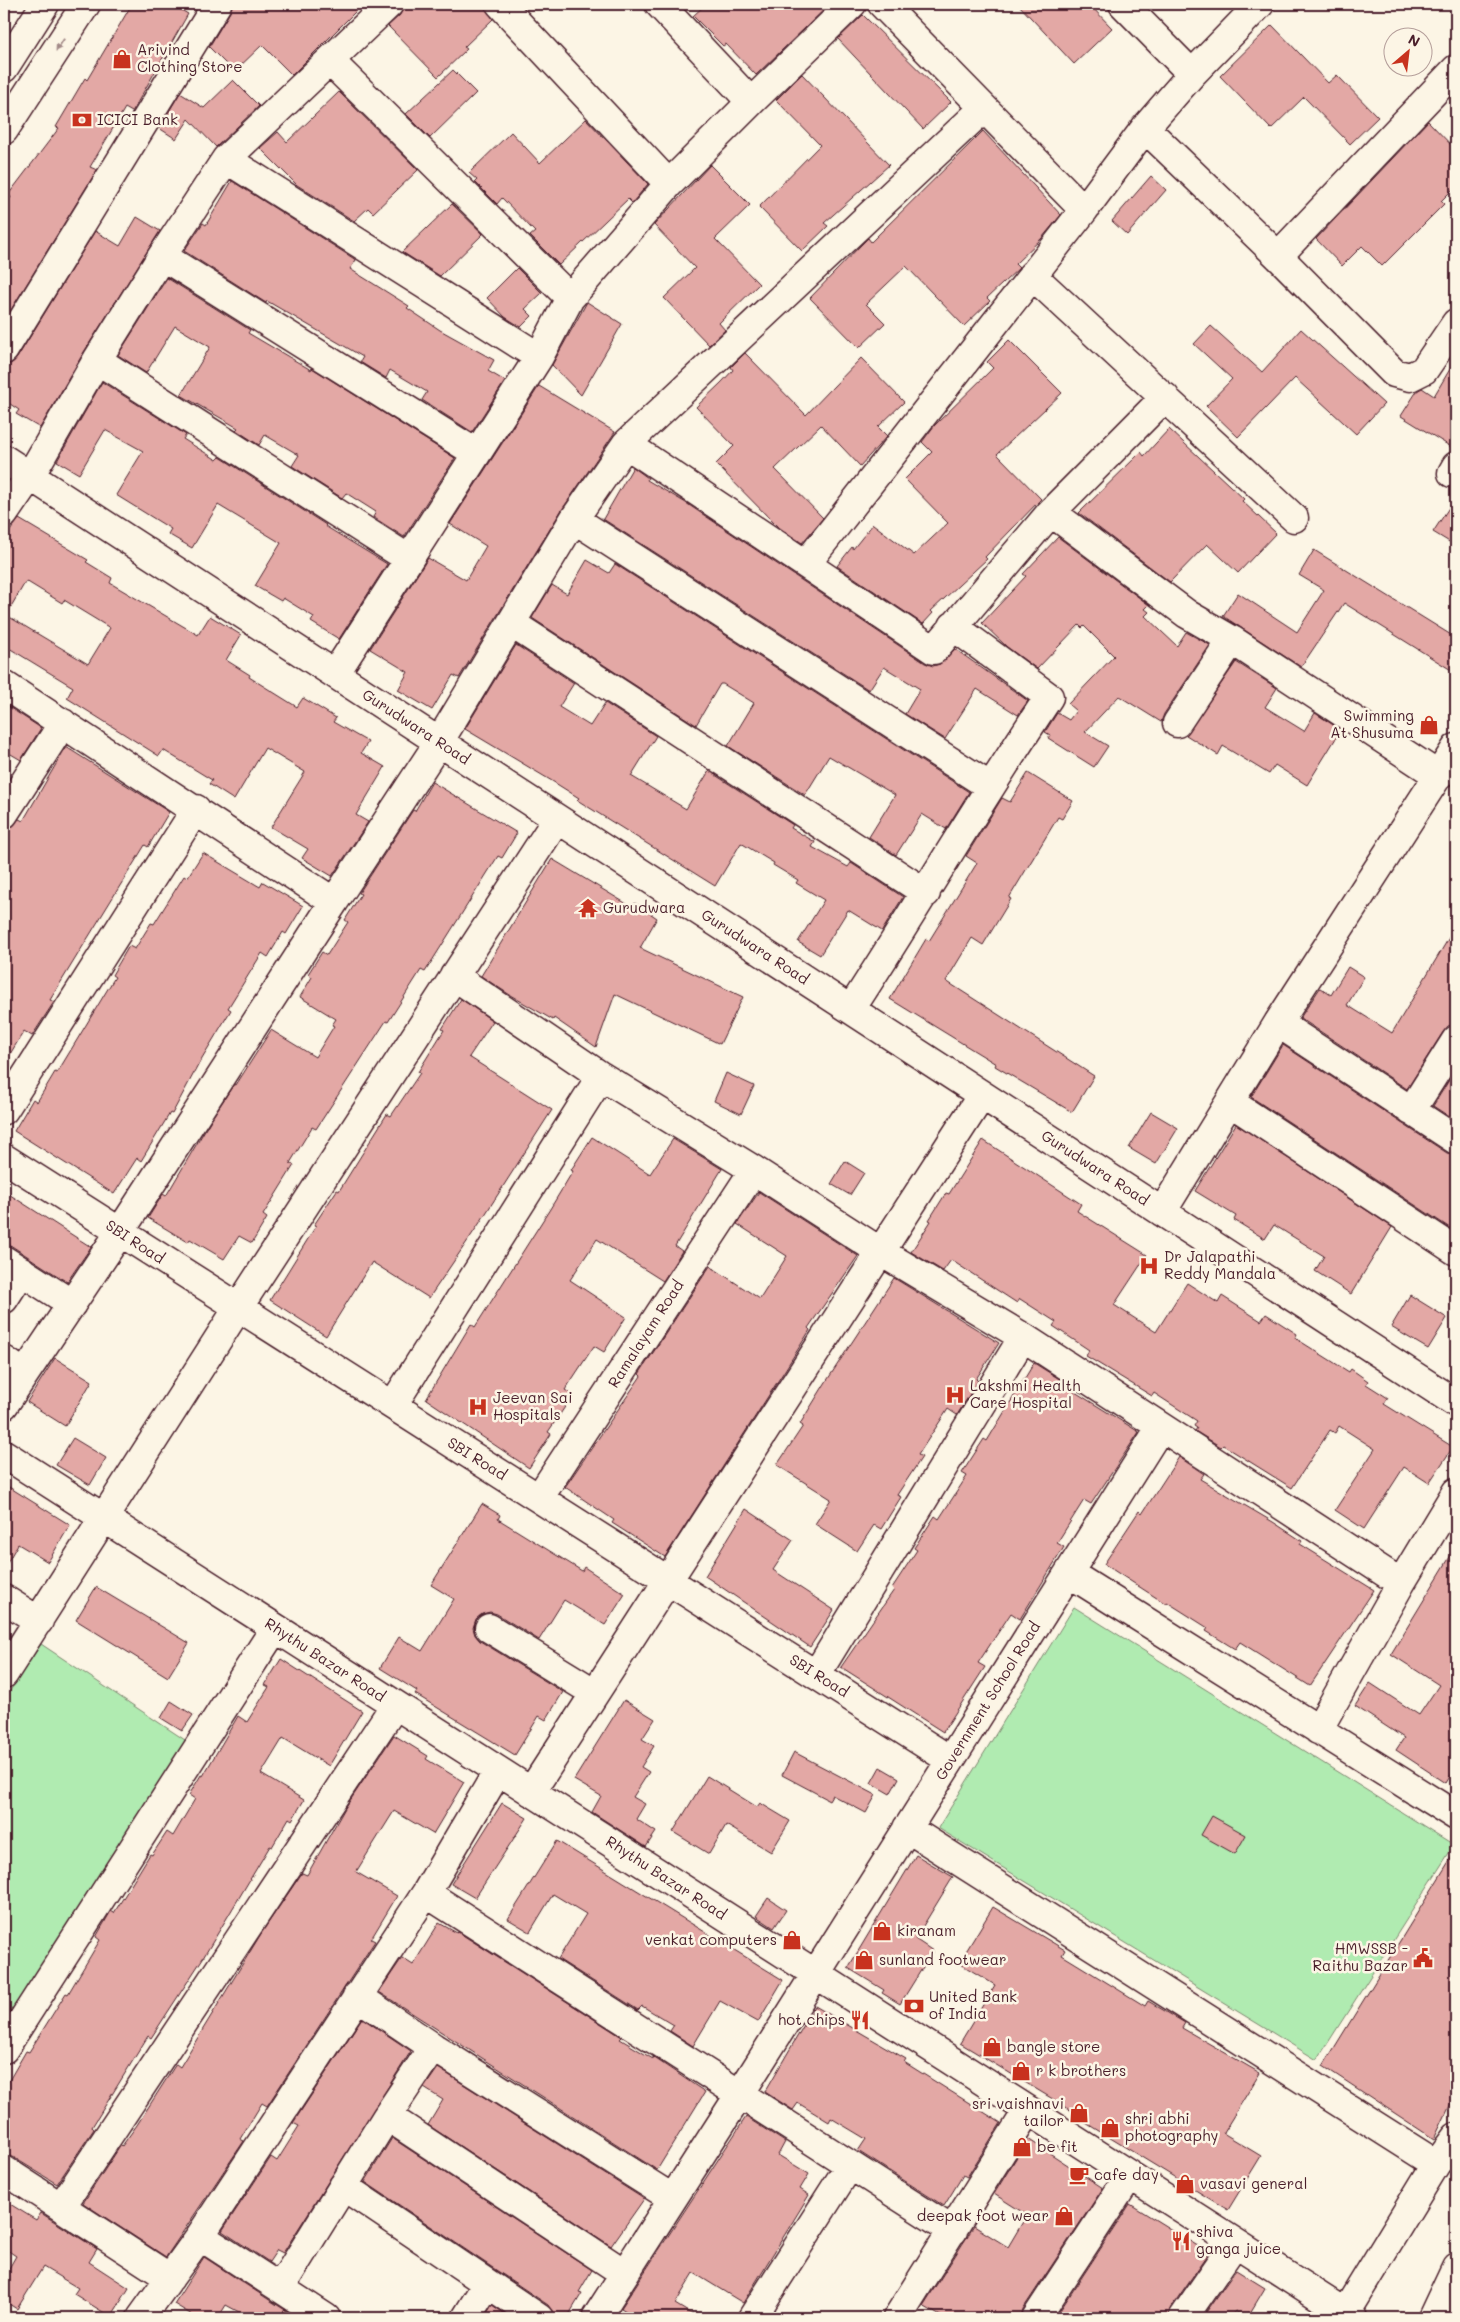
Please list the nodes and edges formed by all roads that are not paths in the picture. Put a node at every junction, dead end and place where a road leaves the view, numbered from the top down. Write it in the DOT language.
graph roads {
  1 [pos="45,4"];
  2 [pos="86,4"];
  3 [pos="217,4"];
  4 [pos="389,4"];
  5 [pos="500,4"];
  6 [pos="659,4"];
  7 [pos="852,4"];
  8 [pos="882,4"];
  9 [pos="1123,4"];
  10 [pos="1260,4"];
  11 [pos="331,62"];
  12 [pos="4,68"];
  13 [pos="1456,69"];
  14 [pos="1192,74"];
  15 [pos="751,102"];
  16 [pos="984,108"];
  17 [pos="1145,128"];
  18 [pos="4,130"];
  19 [pos="226,159"];
  20 [pos="669,184"];
  21 [pos="1084,210"];
  22 [pos="162,256"];
  23 [pos="1278,256"];
  24 [pos="1032,275"];
  25 [pos="570,298"];
  26 [pos="1456,323"];
  27 [pos="4,350"];
  28 [pos="539,356"];
  29 [pos="97,360"];
  30 [pos="1165,398"];
  31 [pos="626,444"];
  32 [pos="476,454"];
  33 [pos="4,459"];
  34 [pos="30,476"];
  35 [pos="1051,512"];
  36 [pos="4,514"];
  37 [pos="1294,518"];
  38 [pos="574,519"];
  39 [pos="409,559"];
  40 [pos="806,564"];
  41 [pos="511,622"];
  42 [pos="953,626"];
  43 [pos="1232,640"];
  44 [pos="335,674"];
  45 [pos="4,685"];
  46 [pos="63,723"];
  47 [pos="1177,723"];
  48 [pos="438,742"];
  49 [pos="1450,763"];
  50 [pos="989,786"];
  51 [pos="196,809"];
  52 [pos="4,814"];
  53 [pos="557,819"];
  54 [pos="926,893"];
  55 [pos="334,902"];
  56 [pos="454,976"];
  57 [pos="851,1010"];
  58 [pos="1278,1023"];
  59 [pos="1456,1040"];
  60 [pos="602,1076"];
  61 [pos="982,1095"];
  62 [pos="1230,1102"];
  63 [pos="4,1110"];
  64 [pos="1411,1111"];
  65 [pos="1456,1140"];
  66 [pos="4,1158"];
  67 [pos="754,1170"];
  68 [pos="1162,1212"];
  69 [pos="120,1232"];
  70 [pos="1456,1251"];
  71 [pos="881,1252"];
  72 [pos="13,1265"];
  73 [pos="4,1299"];
  74 [pos="72,1304"];
  75 [pos="238,1308"];
  76 [pos="1023,1337"];
  77 [pos="14,1367"];
  78 [pos="1456,1403"];
  79 [pos="4,1404"];
  80 [pos="393,1405"];
  81 [pos="1160,1428"];
  82 [pos="4,1454"];
  83 [pos="1456,1492"];
  84 [pos="538,1498"];
  85 [pos="105,1519"];
  86 [pos="1069,1573"];
  87 [pos="668,1580"];
  88 [pos="1401,1583"];
  89 [pos="4,1599"];
  90 [pos="39,1621"];
  91 [pos="275,1628"];
  92 [pos="489,1628"];
  93 [pos="4,1674"];
  94 [pos="816,1675"];
  95 [pos="595,1694"];
  96 [pos="395,1705"];
  97 [pos="1318,1730"];
  98 [pos="950,1760"];
  99 [pos="498,1771"];
  100 [pos="531,1792"];
  101 [pos="1456,1816"];
  102 [pos="907,1828"];
  103 [pos="426,1893"];
  104 [pos="815,1974"];
  105 [pos="357,1996"];
  106 [pos="433,2047"];
  107 [pos="4,2050"];
  108 [pos="740,2094"];
  109 [pos="1028,2110"];
  110 [pos="387,2116"];
  111 [pos="1456,2137"];
  112 [pos="1436,2164"];
  113 [pos="850,2165"];
  114 [pos="4,2170"];
  115 [pos="1130,2175"];
  116 [pos="343,2186"];
  117 [pos="672,2198"];
  118 [pos="61,2207"];
  119 [pos="953,2231"];
  120 [pos="200,2236"];
  121 [pos="1235,2243"];
  122 [pos="1456,2268"];
  123 [pos="624,2273"];
  124 [pos="170,2278"];
  125 [pos="488,2284"];
  126 [pos="280,2288"];
  127 [pos="151,2315"];
  128 [pos="1349,2316"];
  129 [pos="326,2318"];
  130 [pos="466,2318"];
  131 [pos="539,2318"];
  132 [pos="596,2318"];
  133 [pos="752,2318"];
  134 [pos="897,2318"];
  135 [pos="1036,2318"];
  136 [pos="1183,2318"];
  137 [pos="1432,2318"];
  1 -- 12 [label="street"];
  2 -- 18 [label="street, one-way"];
  3 -- 27 [label="street"];
  4 -- 11 [label="street"];
  5 -- 20 [label="street"];
  6 -- 15 [label="street"];
  7 -- 15 [label="street"];
  8 -- 16 [label="street"];
  9 -- 14 [label="street"];
  10 -- 14 [label="street"];
  11 -- 19 [label="street"];
  11 -- 25 [label="street"];
  13 -- 23 [label="street"];
  14 -- 17 [label="street"];
  15 -- 20 [label="street"];
  16 -- 21 [label="street"];
  16 -- 31 [label="street"];
  17 -- 21 [label="street"];
  17 -- 23 [label="street"];
  19 -- 22 [label="street"];
  19 -- 28 [label="street"];
  20 -- 25 [label="street"];
  21 -- 24 [label="street"];
  22 -- 29 [label="street"];
  22 -- 32 [label="street"];
  23 -- 26 [label="street"];
  24 -- 30 [label="street"];
  24 -- 40 [label="street"];
  25 -- 28 [label="street"];
  28 -- 32 [label="street"];
  29 -- 34 [label="street"];
  29 -- 39 [label="street"];
  30 -- 35 [label="street"];
  30 -- 37 [label="street"];
  31 -- 38 [label="street"];
  31 -- 40 [label="street"];
  32 -- 39 [label="street"];
  33 -- 34 [label="street, Gurudwara Road"];
  34 -- 36 [label="street"];
  34 -- 44 [label="street, Gurudwara Road"];
  35 -- 42 [label="street"];
  35 -- 43 [label="street"];
  38 -- 41 [label="street"];
  38 -- 50 [label="street"];
  39 -- 44 [label="street"];
  40 -- 42 [label="street"];
  41 -- 48 [label="street"];
  41 -- 54 [label="street"];
  42 -- 50 [label="street"];
  43 -- 47 [label="street"];
  43 -- 49 [label="street"];
  44 -- 48 [label="street, Gurudwara Road"];
  45 -- 46 [label="street"];
  46 -- 51 [label="street"];
  46 -- 52 [label="street"];
  48 -- 53 [label="street, Gurudwara Road"];
  48 -- 55 [label="street"];
  49 -- 58 [label="street"];
  50 -- 54 [label="street"];
  51 -- 55 [label="street"];
  51 -- 63 [label="street"];
  53 -- 56 [label="street"];
  53 -- 57 [label="street, Gurudwara Road"];
  54 -- 57 [label="street"];
  55 -- 69 [label="street"];
  56 -- 60 [label="street"];
  56 -- 75 [label="street"];
  57 -- 61 [label="street, Gurudwara Road"];
  58 -- 62 [label="street"];
  58 -- 64 [label="street"];
  59 -- 64 [label="street"];
  60 -- 67 [label="street"];
  60 -- 80 [label="street"];
  61 -- 68 [label="street, Gurudwara Road"];
  61 -- 71 [label="street"];
  62 -- 68 [label="street"];
  62 -- 70 [label="street"];
  64 -- 65 [label="street"];
  66 -- 69 [label="street, SBI Road"];
  67 -- 71 [label="street"];
  67 -- 84 [label="street, Ramalayam Road"];
  68 -- 78 [label="street, Gurudwara Road"];
  69 -- 74 [label="street"];
  69 -- 75 [label="street, SBI Road"];
  71 -- 76 [label="street"];
  71 -- 87 [label="street"];
  72 -- 73 [label="street"];
  72 -- 74 [label="street"];
  74 -- 77 [label="street"];
  75 -- 80 [label="street, SBI Road"];
  75 -- 85 [label="street"];
  76 -- 81 [label="street"];
  76 -- 94 [label="street"];
  77 -- 79 [label="street"];
  80 -- 84 [label="street, SBI Road"];
  81 -- 86 [label="street, Government School Road"];
  81 -- 88 [label="street"];
  82 -- 85 [label="street, Rhythu Bazar Road"];
  83 -- 88 [label="street"];
  84 -- 87 [label="street, SBI Road"];
  85 -- 90 [label="street"];
  85 -- 91 [label="street, Rhythu Bazar Road"];
  86 -- 97 [label="street"];
  86 -- 98 [label="street, Government School Road"];
  87 -- 94 [label="street, SBI Road"];
  87 -- 95 [label="street"];
  88 -- 97 [label="street"];
  89 -- 90 [label="street"];
  90 -- 93 [label="street"];
  91 -- 96 [label="street, Rhythu Bazar Road"];
  91 -- 107 [label="street"];
  92 -- 95 [label="street"];
  94 -- 98 [label="street, SBI Road"];
  95 -- 100 [label="street"];
  96 -- 99 [label="street, Rhythu Bazar Road"];
  96 -- 118 [label="street"];
  97 -- 101 [label="street"];
  98 -- 102 [label="street, Government School Road"];
  99 -- 100 [label="street, Rhythu Bazar Road"];
  99 -- 103 [label="street"];
  100 -- 104 [label="street, Rhythu Bazar Road"];
  102 -- 104 [label="street, Government School Road"];
  102 -- 112 [label="street"];
  103 -- 105 [label="street"];
  103 -- 108 [label="street"];
  104 -- 108 [label="street, Government School Road"];
  104 -- 109 [label="street, Rhythu Bazar Road"];
  105 -- 106 [label="street"];
  105 -- 120 [label="street"];
  106 -- 110 [label="street"];
  106 -- 117 [label="street"];
  108 -- 113 [label="street"];
  108 -- 117 [label="street, Government School Road"];
  109 -- 115 [label="street, Rhythu Bazar Road"];
  109 -- 119 [label="street"];
  110 -- 116 [label="street"];
  110 -- 123 [label="street"];
  111 -- 112 [label="street"];
  112 -- 128 [label="street"];
  113 -- 119 [label="street"];
  113 -- 133 [label="street"];
  114 -- 118 [label="street"];
  115 -- 121 [label="street, Rhythu Bazar Road"];
  115 -- 135 [label="street"];
  116 -- 125 [label="street"];
  116 -- 126 [label="street"];
  117 -- 123 [label="street, Government School Road"];
  118 -- 124 [label="street"];
  119 -- 134 [label="street"];
  120 -- 124 [label="street"];
  120 -- 126 [label="street"];
  121 -- 128 [label="street, Rhythu Bazar Road"];
  121 -- 136 [label="street"];
  122 -- 137 [label="street"];
  123 -- 132 [label="street, Government School Road"];
  124 -- 127 [label="street"];
  125 -- 130 [label="street"];
  125 -- 131 [label="street"];
  126 -- 129 [label="street"];
}
